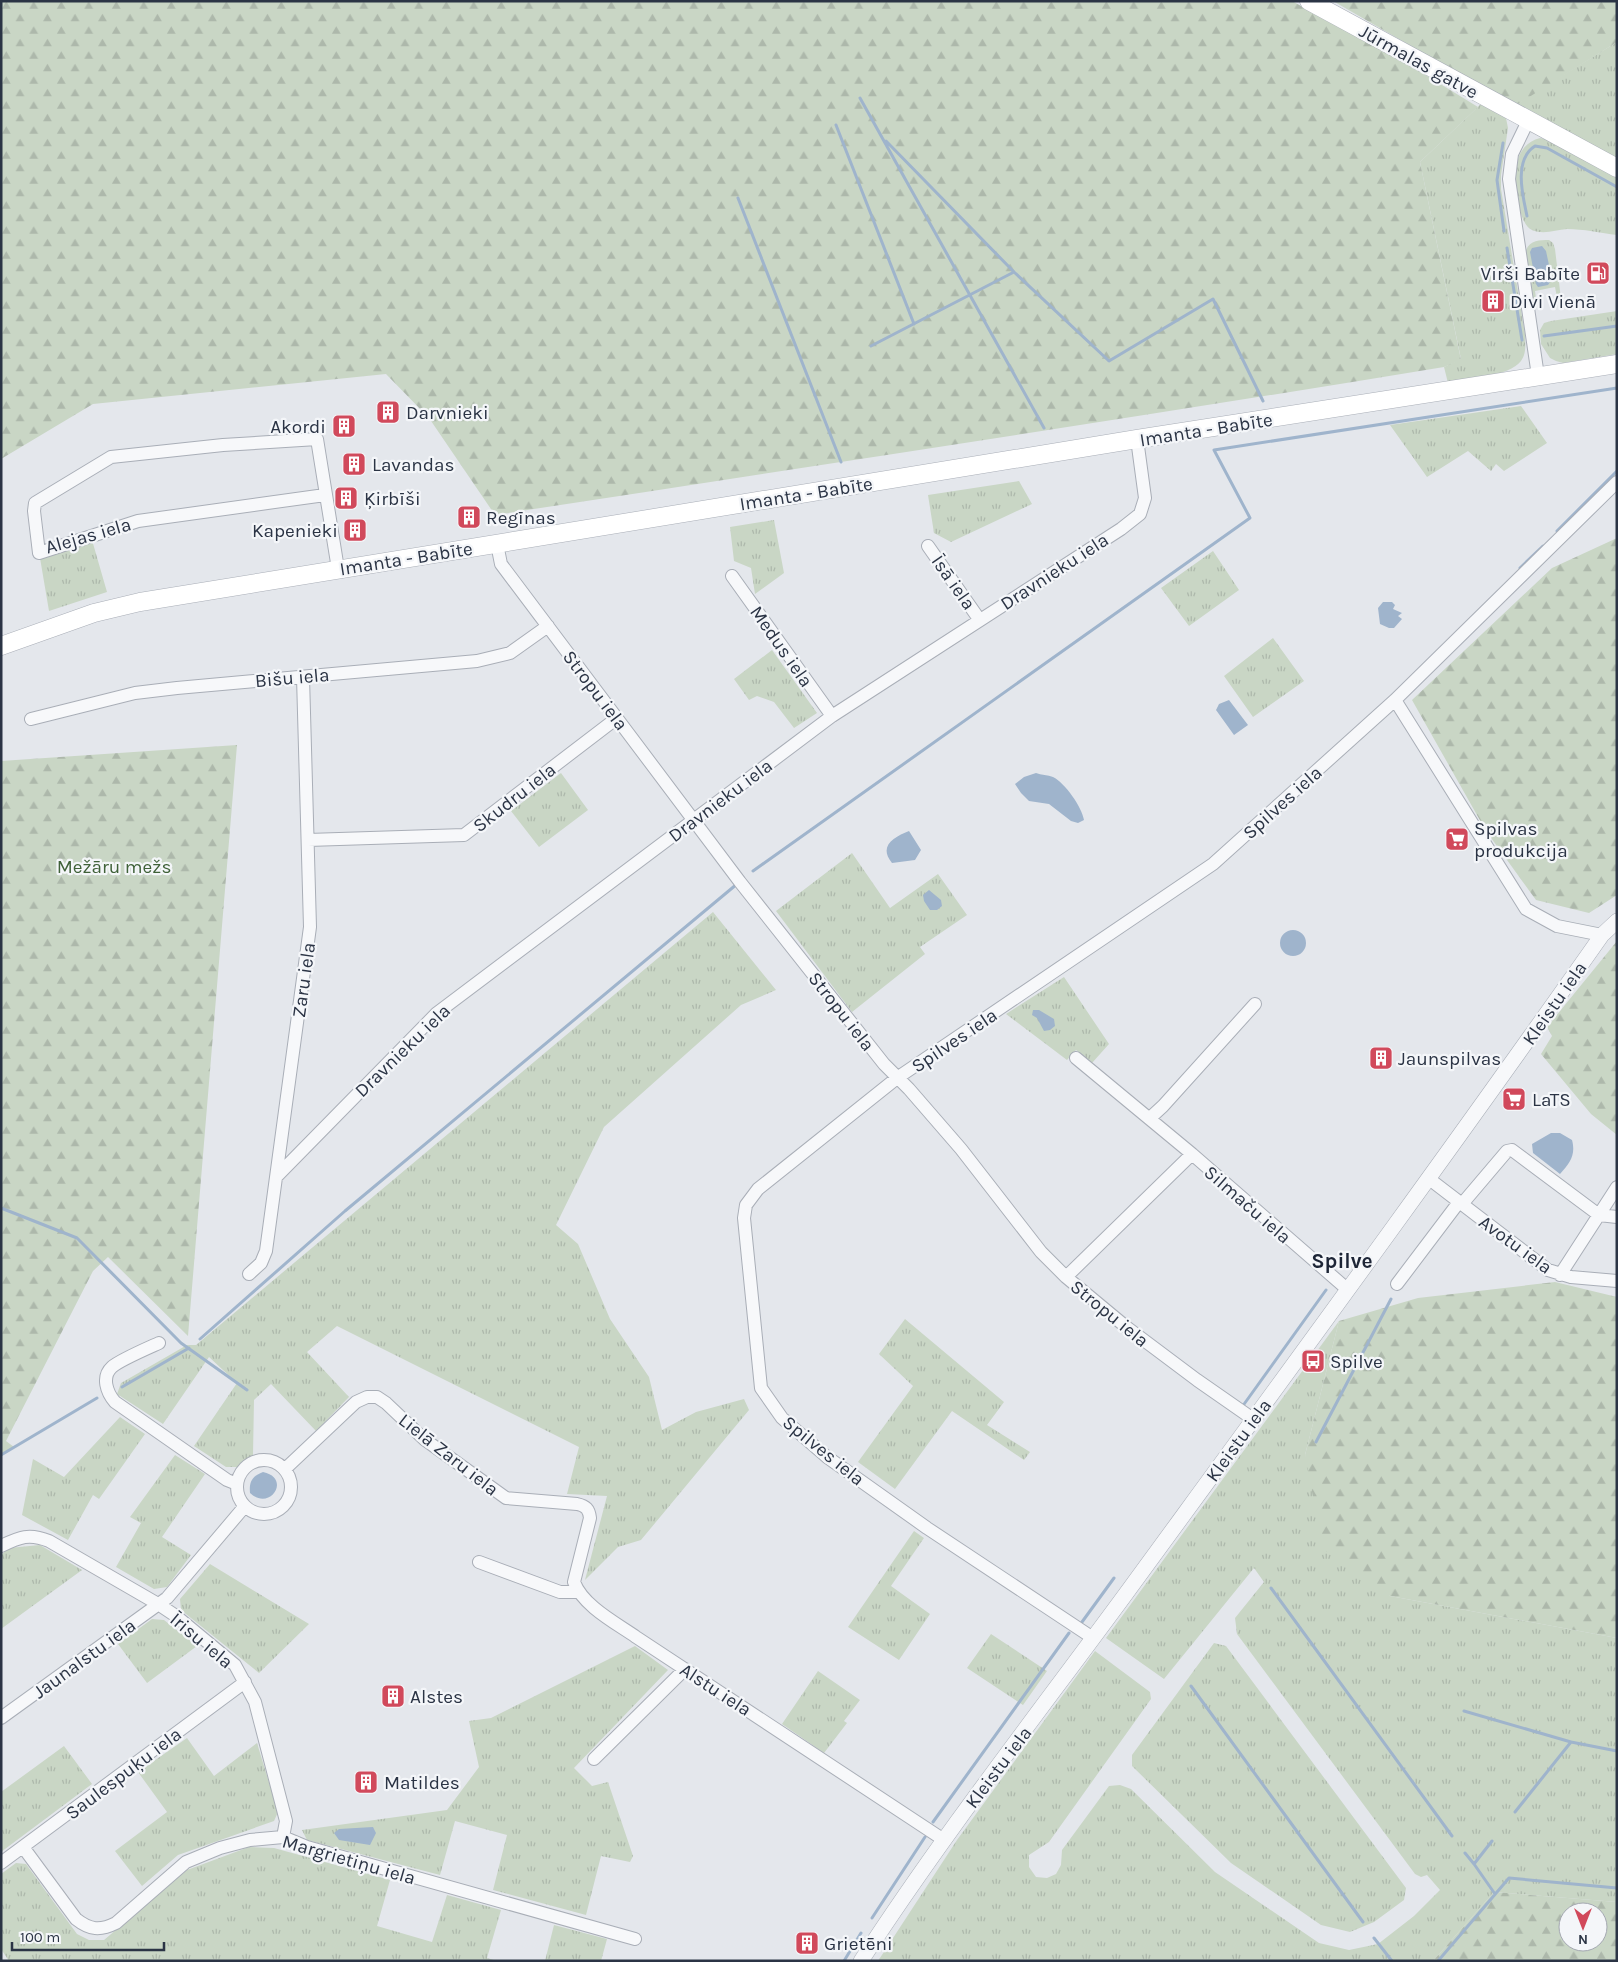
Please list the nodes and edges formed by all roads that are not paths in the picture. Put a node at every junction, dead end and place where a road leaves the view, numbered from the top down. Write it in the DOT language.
graph roads {
  1 [pos="1309,1"];
  2 [pos="1528,121"];
  3 [pos="1617,168"];
  4 [pos="1617,364"];
  5 [pos="1538,376"];
  6 [pos="1137,439"];
  7 [pos="1617,482"];
  8 [pos="325,495"];
  9 [pos="497,544"];
  10 [pos="928,546"];
  11 [pos="338,570"];
  12 [pos="732,576"];
  13 [pos="979,619"];
  14 [pos="548,626"];
  15 [pos="1,646"];
  16 [pos="303,677"];
  17 [pos="1396,700"];
  18 [pos="832,716"];
  19 [pos="617,718"];
  20 [pos="31,719"];
  21 [pos="694,818"];
  22 [pos="308,840"];
  23 [pos="1617,921"];
  24 [pos="1602,935"];
  25 [pos="1256,1004"];
  26 [pos="1076,1058"];
  27 [pos="897,1078"];
  28 [pos="1150,1118"];
  29 [pos="1192,1154"];
  30 [pos="276,1177"];
  31 [pos="1428,1178"];
  32 [pos="1617,1186"];
  33 [pos="1461,1203"];
  34 [pos="1599,1215"];
  35 [pos="1617,1217"];
  36 [pos="249,1274"];
  37 [pos="1560,1275"];
  38 [pos="1066,1277"];
  39 [pos="1617,1281"];
  40 [pos="1397,1284"];
  41 [pos="1347,1289"];
  42 [pos="159,1343"];
  43 [pos="1253,1419"];
  44 [pos="285,1469"];
  45 [pos="237,1484"];
  46 [pos="245,1506"];
  47 [pos="1,1546"];
  48 [pos="479,1562"];
  49 [pos="578,1592"];
  50 [pos="158,1604"];
  51 [pos="1093,1638"];
  52 [pos="685,1669"];
  53 [pos="245,1682"];
  54 [pos="1,1718"];
  55 [pos="594,1758"];
  56 [pos="283,1837"];
  57 [pos="944,1840"];
  58 [pos="23,1847"];
  59 [pos="1,1863"];
  60 [pos="635,1938"];
  61 [pos="861,1961"];
  1 -- 2 [label="main road, Jūrmalas gatve"];
  2 -- 3 [label="main road, Jūrmalas gatve"];
  2 -- 5 [label="street"];
  4 -- 5 [label="main road, Imanta - Babīte"];
  5 -- 6 [label="main road, Imanta - Babīte"];
  6 -- 9 [label="main road, Imanta - Babīte"];
  6 -- 13 [label="street, Dravnieku iela"];
  7 -- 17 [label="street, Spilves iela"];
  8 -- 8 [label="street, Alejas iela"];
  8 -- 11 [label="street"];
  9 -- 11 [label="main road, Imanta - Babīte"];
  9 -- 14 [label="street, Stropu iela"];
  10 -- 13 [label="street, Īsā iela"];
  11 -- 15 [label="main road, Imanta - Babīte"];
  12 -- 18 [label="street, Medus iela"];
  13 -- 18 [label="street, Dravnieku iela"];
  14 -- 16 [label="street, Bišu iela"];
  14 -- 19 [label="street, Stropu iela"];
  16 -- 20 [label="street, Bišu iela"];
  16 -- 22 [label="street, Zaru iela"];
  17 -- 24 [label="street"];
  17 -- 27 [label="street, Spilves iela"];
  18 -- 21 [label="street, Dravnieku iela"];
  19 -- 21 [label="street, Stropu iela"];
  19 -- 22 [label="street, Skudru iela"];
  21 -- 27 [label="street, Stropu iela"];
  21 -- 30 [label="street, Dravnieku iela"];
  22 -- 30 [label="street, Zaru iela"];
  23 -- 24 [label="street, Kleistu iela"];
  24 -- 31 [label="street, Kleistu iela"];
  25 -- 28 [label="street"];
  26 -- 28 [label="street, Silmaču iela"];
  27 -- 38 [label="street, Stropu iela"];
  27 -- 51 [label="street, Spilves iela"];
  28 -- 29 [label="street, Silmaču iela"];
  29 -- 38 [label="street"];
  29 -- 41 [label="street, Silmaču iela"];
  30 -- 36 [label="street, Zaru iela"];
  31 -- 33 [label="street, Avotu iela"];
  31 -- 41 [label="street, Kleistu iela"];
  32 -- 34 [label="street"];
  33 -- 34 [label="street"];
  33 -- 37 [label="street, Avotu iela"];
  33 -- 40 [label="street"];
  34 -- 35 [label="street"];
  34 -- 37 [label="street"];
  37 -- 39 [label="street, Avotu iela"];
  38 -- 43 [label="street, Stropu iela"];
  41 -- 43 [label="street, Kleistu iela"];
  42 -- 45 [label="street"];
  43 -- 51 [label="street, Kleistu iela"];
  44 -- 45 [label="street"];
  44 -- 46 [label="street"];
  44 -- 49 [label="street, Lielā Zaru iela"];
  45 -- 46 [label="street"];
  46 -- 50 [label="street, Jaunalstu iela"];
  47 -- 50 [label="street, Īrisu iela"];
  48 -- 49 [label="street"];
  49 -- 52 [label="street, Alstu iela"];
  50 -- 53 [label="street, Īrisu iela"];
  50 -- 54 [label="street, Jaunalstu iela"];
  51 -- 57 [label="street, Kleistu iela"];
  52 -- 55 [label="street"];
  52 -- 57 [label="street, Alstu iela"];
  53 -- 56 [label="street, Īrisu iela"];
  53 -- 58 [label="street, Saulespuķu iela"];
  56 -- 58 [label="street, Margrietiņu iela"];
  56 -- 60 [label="street, Margrietiņu iela"];
  57 -- 61 [label="street, Kleistu iela"];
  58 -- 59 [label="street, Saulespuķu iela"];
}
